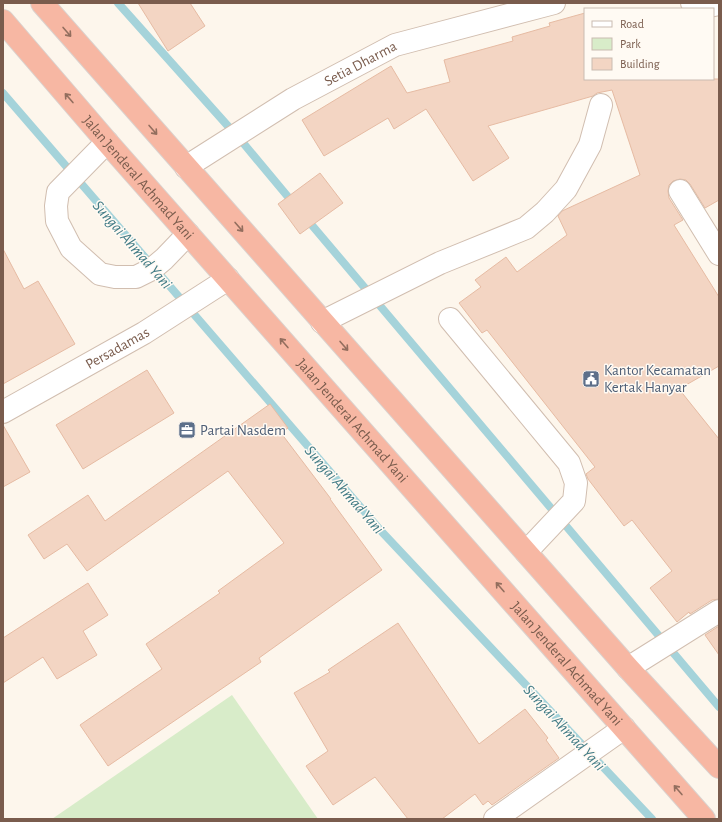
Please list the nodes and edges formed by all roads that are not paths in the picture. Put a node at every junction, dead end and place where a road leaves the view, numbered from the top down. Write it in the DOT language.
graph roads {
  1 [pos="42,3"];
  2 [pos="554,3"];
  3 [pos="692,3"];
  4 [pos="719,4"];
  5 [pos="3,21"];
  6 [pos="601,105"];
  7 [pos="107,142"];
  8 [pos="186,167"];
  9 [pos="680,191"];
  10 [pos="188,234"];
  11 [pos="719,254"];
  12 [pos="228,279"];
  13 [pos="450,319"];
  14 [pos="322,322"];
  15 [pos="3,412"];
  16 [pos="526,552"];
  17 [pos="719,611"];
  18 [pos="628,668"];
  19 [pos="624,728"];
  20 [pos="719,767"];
  21 [pos="495,819"];
  22 [pos="704,819"];
  1 -- 8 [label="highway, one-way"];
  2 -- 8 [label="street, Setia Dharma"];
  3 -- 4 [label="street"];
  7 -- 5 [label="highway, Jalan Jenderal Achmad Yani, one-way"];
  6 -- 14 [label="street"];
  7 -- 10 [label="highway, Jalan Jenderal Achmad Yani"];
  7 -- 10 [label="street"];
  8 -- 14 [label="highway, one-way"];
  9 -- 11 [label="street"];
  10 -- 12 [label="highway, Jalan Jenderal Achmad Yani"];
  12 -- 15 [label="street, Persadamas"];
  19 -- 12 [label="highway, Jalan Jenderal Achmad Yani, one-way"];
  13 -- 16 [label="street"];
  14 -- 16 [label="highway, one-way"];
  16 -- 18 [label="highway"];
  17 -- 18 [label="street"];
  18 -- 20 [label="highway"];
  19 -- 21 [label="street"];
  22 -- 19 [label="highway, Jalan Jenderal Achmad Yani, one-way"];
}
